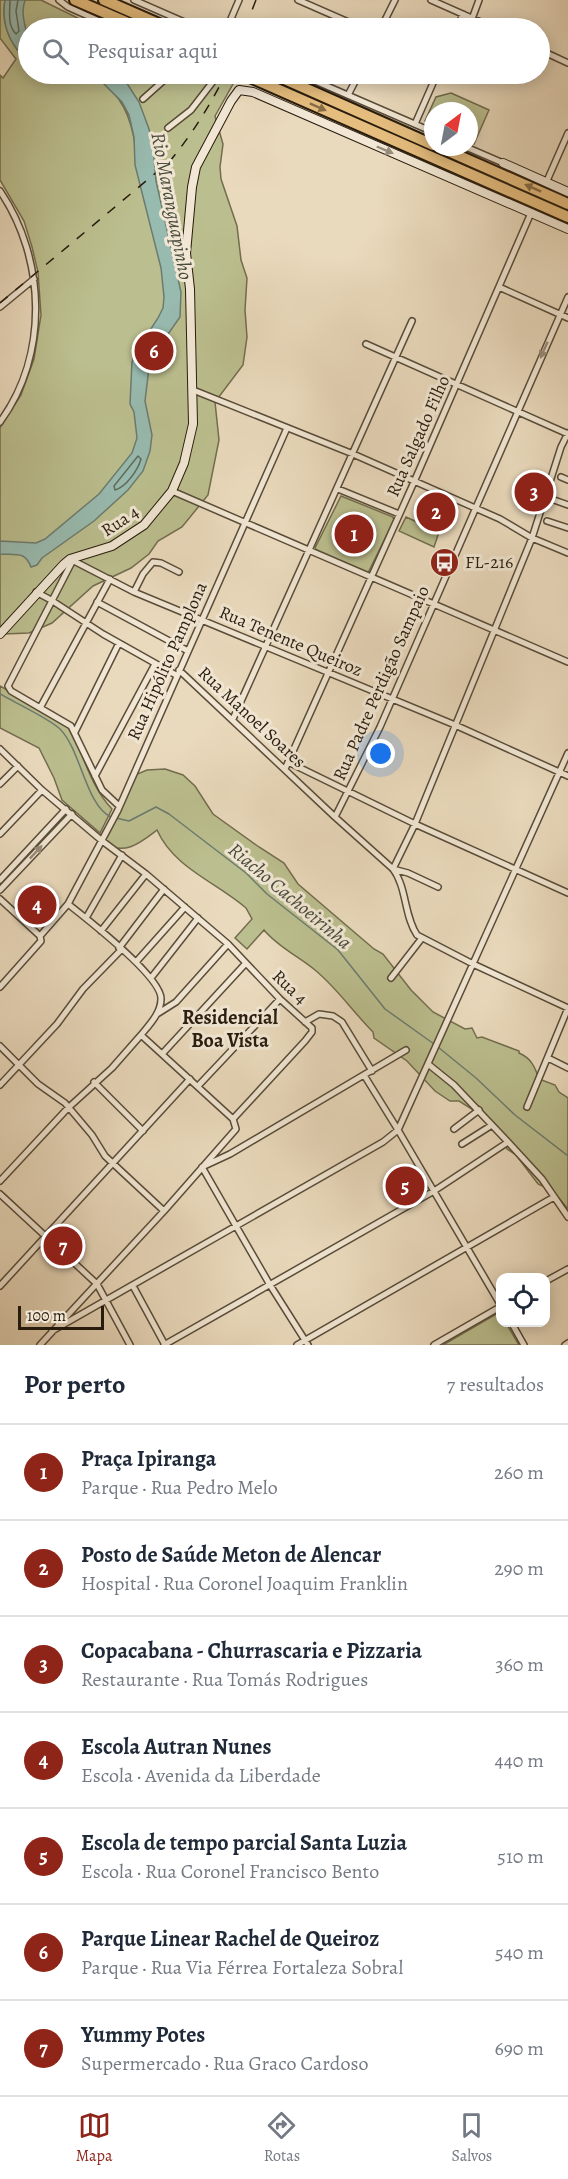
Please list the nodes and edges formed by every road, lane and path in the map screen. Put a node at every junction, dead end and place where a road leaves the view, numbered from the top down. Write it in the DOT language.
graph roads {
  1 [pos="60,0"];
  2 [pos="75,0"];
  3 [pos="104,0"];
  4 [pos="134,0"];
  5 [pos="239,0"];
  6 [pos="298,0"];
  7 [pos="395,0"];
  8 [pos="431,0"];
  9 [pos="479,0"];
  10 [pos="463,14"];
  11 [pos="93,18"];
  12 [pos="117,18"];
  13 [pos="145,18"];
  14 [pos="175,18"];
  15 [pos="231,18"];
  16 [pos="339,18"];
  17 [pos="386,18"];
  18 [pos="461,18"];
  19 [pos="472,18"];
  20 [pos="550,55"];
  21 [pos="568,63"];
  22 [pos="159,84"];
  23 [pos="210,84"];
  24 [pos="266,84"];
  25 [pos="296,84"];
  26 [pos="322,84"];
  27 [pos="353,84"];
  28 [pos="433,84"];
  29 [pos="348,95"];
  30 [pos="142,99"];
  31 [pos="415,124"];
  32 [pos="168,128"];
  33 [pos="424,128"];
  34 [pos="568,133"];
  35 [pos="424,140"];
  36 [pos="478,154"];
  37 [pos="465,156"];
  38 [pos="500,168"];
  39 [pos="546,183"];
  40 [pos="0,191"];
  41 [pos="496,192"];
  42 [pos="568,192"];
  43 [pos="568,204"];
  44 [pos="531,213"];
  45 [pos="568,217"];
  46 [pos="568,229"];
  47 [pos="34,279"];
  48 [pos="499,288"];
  49 [pos="568,297"];
  50 [pos="0,307"];
  51 [pos="560,314"];
  52 [pos="568,318"];
  53 [pos="412,321"];
  54 [pos="366,344"];
  55 [pos="396,357"];
  56 [pos="457,384"];
  57 [pos="193,390"];
  58 [pos="517,411"];
  59 [pos="0,422"];
  60 [pos="287,428"];
  61 [pos="568,434"];
  62 [pos="353,454"];
  63 [pos="561,477"];
  64 [pos="568,480"];
  65 [pos="414,482"];
  66 [pos="338,489"];
  67 [pos="172,491"];
  68 [pos="554,500"];
  69 [pos="568,505"];
  70 [pos="475,509"];
  71 [pos="399,514"];
  72 [pos="245,521"];
  73 [pos="547,521"];
  74 [pos="568,528"];
  75 [pos="532,538"];
  76 [pos="310,550"];
  77 [pos="568,553"];
  78 [pos="72,560"];
  79 [pos="179,572"];
  80 [pos="371,576"];
  81 [pos="110,579"];
  82 [pos="36,592"];
  83 [pos="134,592"];
  84 [pos="51,600"];
  85 [pos="97,602"];
  86 [pos="433,605"];
  87 [pos="202,620"];
  88 [pos="86,622"];
  89 [pos="494,630"];
  90 [pos="0,634"];
  91 [pos="119,643"];
  92 [pos="266,647"];
  93 [pos="188,651"];
  94 [pos="568,662"];
  95 [pos="156,664"];
  96 [pos="178,672"];
  97 [pos="329,672"];
  98 [pos="392,699"];
  99 [pos="40,708"];
  100 [pos="233,719"];
  101 [pos="455,725"];
  102 [pos="75,732"];
  103 [pos="0,749"];
  104 [pos="568,753"];
  105 [pos="18,766"];
  106 [pos="286,766"];
  107 [pos="560,772"];
  108 [pos="95,776"];
  109 [pos="568,776"];
  110 [pos="0,784"];
  111 [pos="42,790"];
  112 [pos="349,791"];
  113 [pos="118,808"];
  114 [pos="66,809"];
  115 [pos="72,814"];
  116 [pos="335,817"];
  117 [pos="415,824"];
  118 [pos="0,834"];
  119 [pos="101,840"];
  120 [pos="122,855"];
  121 [pos="393,869"];
  122 [pos="516,870"];
  123 [pos="146,874"];
  124 [pos="0,880"];
  125 [pos="438,887"];
  126 [pos="164,889"];
  127 [pos="0,890"];
  128 [pos="568,893"];
  129 [pos="0,899"];
  130 [pos="68,904"];
  131 [pos="185,907"];
  132 [pos="86,918"];
  133 [pos="198,918"];
  134 [pos="101,932"];
  135 [pos="40,936"];
  136 [pos="422,938"];
  137 [pos="228,944"];
  138 [pos="120,949"];
  139 [pos="136,962"];
  140 [pos="246,963"];
  141 [pos="473,964"];
  142 [pos="152,978"];
  143 [pos="391,978"];
  144 [pos="0,987"];
  145 [pos="280,999"];
  146 [pos="568,1008"];
  147 [pos="158,1014"];
  148 [pos="305,1022"];
  149 [pos="141,1035"];
  150 [pos="0,1046"];
  151 [pos="406,1050"];
  152 [pos="163,1053"];
  153 [pos="548,1058"];
  154 [pos="428,1064"];
  155 [pos="18,1065"];
  156 [pos="568,1068"];
  157 [pos="372,1071"];
  158 [pos="364,1076"];
  159 [pos="190,1079"];
  160 [pos="94,1082"];
  161 [pos="0,1085"];
  162 [pos="198,1086"];
  163 [pos="526,1107"];
  164 [pos="68,1108"];
  165 [pos="479,1110"];
  166 [pos="234,1121"];
  167 [pos="492,1125"];
  168 [pos="454,1129"];
  169 [pos="398,1130"];
  170 [pos="143,1131"];
  171 [pos="508,1142"];
  172 [pos="462,1144"];
  173 [pos="114,1164"];
  174 [pos="202,1167"];
  175 [pos="0,1181"];
  176 [pos="434,1191"];
  177 [pos="0,1194"];
  178 [pos="554,1197"];
  179 [pos="164,1211"];
  180 [pos="568,1217"];
  181 [pos="236,1225"];
  182 [pos="47,1236"];
  183 [pos="468,1247"];
  184 [pos="568,1269"];
  185 [pos="550,1279"];
  186 [pos="97,1284"];
  187 [pos="270,1285"];
  188 [pos="0,1286"];
  189 [pos="133,1286"];
  190 [pos="496,1297"];
  191 [pos="106,1301"];
  192 [pos="496,1309"];
  193 [pos="513,1327"];
  194 [pos="52,1331"];
  195 [pos="306,1343"];
  196 [pos="40,1345"];
  197 [pos="130,1345"];
  198 [pos="165,1345"];
  199 [pos="297,1345"];
  200 [pos="434,1345"];
  201 [pos="524,1345"];
  1 -- 11 [label="street"];
  2 -- 12 [label="highway"];
  3 -- 13 [label="highway"];
  4 -- 14 [label="street"];
  5 -- 15 [label="street"];
  6 -- 16 [label="street"];
  7 -- 17 [label="street"];
  8 -- 10 [label="street"];
  9 -- 19 [label="street"];
  10 -- 18 [label="street"];
  10 -- 19 [label="street"];
  20 -- 21 [label="street"];
  22 -- 30 [label="street"];
  23 -- 32 [label="street"];
  24 -- 41 [label="highway, one-way"];
  25 -- 35 [label="highway"];
  26 -- 29 [label="street"];
  27 -- 29 [label="street"];
  28 -- 31 [label="street"];
  29 -- 31 [label="street"];
  31 -- 33 [label="street"];
  34 -- 39 [label="street"];
  36 -- 38 [label="street"];
  37 -- 38 [label="highway"];
  38 -- 39 [label="main road"];
  43 -- 38 [label="highway, one-way"];
  39 -- 42 [label="main road"];
  40 -- 47 [label="street"];
  41 -- 44 [label="main road"];
  41 -- 45 [label="highway"];
  57 -- 41 [label="main road, Rua 4, one-way"];
  44 -- 46 [label="main road"];
  44 -- 48 [label="street, Rua Salgado Filho"];
  47 -- 50 [label="street"];
  47 -- 59 [label="street"];
  48 -- 51 [label="street"];
  48 -- 56 [label="street, Rua Salgado Filho"];
  49 -- 51 [label="street, Rua Padre Perdigão Sampaio"];
  51 -- 52 [label="street"];
  51 -- 58 [label="street, Rua Padre Perdigão Sampaio, one-way"];
  53 -- 55 [label="street"];
  54 -- 55 [label="street"];
  55 -- 56 [label="street"];
  55 -- 62 [label="street"];
  56 -- 58 [label="street"];
  56 -- 65 [label="street, Rua Salgado Filho"];
  57 -- 60 [label="street"];
  57 -- 67 [label="main road, Rua 4"];
  58 -- 61 [label="street"];
  58 -- 70 [label="street, Rua Padre Perdigão Sampaio"];
  60 -- 62 [label="street"];
  60 -- 72 [label="street, Rua Hipólito Pamplona"];
  61 -- 75 [label="street"];
  62 -- 65 [label="street"];
  62 -- 66 [label="street"];
  63 -- 64 [label="street"];
  65 -- 70 [label="street"];
  65 -- 71 [label="street, Rua Salgado Filho"];
  66 -- 71 [label="street"];
  66 -- 76 [label="street"];
  67 -- 72 [label="street"];
  67 -- 78 [label="main road, Rua 4"];
  68 -- 69 [label="street"];
  70 -- 75 [label="street"];
  70 -- 86 [label="street, Rua Padre Perdigão Sampaio"];
  71 -- 80 [label="street, Rua Salgado Filho"];
  72 -- 76 [label="street"];
  72 -- 87 [label="street, Rua Hipólito Pamplona"];
  73 -- 74 [label="street"];
  75 -- 77 [label="street"];
  75 -- 89 [label="street"];
  76 -- 80 [label="street"];
  76 -- 92 [label="street"];
  78 -- 81 [label="street, Rua Tenente Queiroz"];
  78 -- 82 [label="main road, Rua 4"];
  78 -- 84 [label="street"];
  79 -- 83 [label="street"];
  80 -- 86 [label="street"];
  80 -- 97 [label="street, Rua Salgado Filho"];
  81 -- 83 [label="street, Rua Tenente Queiroz"];
  81 -- 85 [label="street"];
  82 -- 84 [label="street, Rua Manoel Soares"];
  82 -- 90 [label="main road, Rua 4"];
  83 -- 87 [label="street, Rua Tenente Queiroz"];
  84 -- 88 [label="street, Rua Manoel Soares"];
  84 -- 99 [label="street"];
  85 -- 88 [label="street"];
  85 -- 93 [label="street"];
  86 -- 89 [label="street"];
  86 -- 98 [label="street, Rua Padre Perdigão Sampaio"];
  87 -- 92 [label="street, Rua Tenente Queiroz"];
  87 -- 93 [label="street, Rua Hipólito Pamplona"];
  88 -- 91 [label="street, Rua Manoel Soares"];
  88 -- 99 [label="street"];
  89 -- 94 [label="street"];
  89 -- 101 [label="street"];
  91 -- 95 [label="street, Rua Manoel Soares"];
  91 -- 102 [label="street"];
  92 -- 97 [label="street, Rua Tenente Queiroz"];
  92 -- 100 [label="street"];
  93 -- 96 [label="street, Rua Hipólito Pamplona"];
  95 -- 96 [label="street, Rua Manoel Soares"];
  95 -- 108 [label="street"];
  96 -- 100 [label="street, Rua Manoel Soares"];
  96 -- 113 [label="street, Rua Hipólito Pamplona"];
  97 -- 98 [label="street, Rua Tenente Queiroz"];
  97 -- 106 [label="street, Rua Salgado Filho"];
  98 -- 101 [label="street, Rua Tenente Queiroz"];
  98 -- 112 [label="street, Rua Padre Perdigão Sampaio"];
  99 -- 102 [label="street"];
  100 -- 106 [label="street, Rua Manoel Soares"];
  101 -- 107 [label="street, Rua Tenente Queiroz"];
  101 -- 117 [label="street"];
  102 -- 108 [label="street"];
  103 -- 105 [label="street, Rua 4"];
  104 -- 107 [label="street"];
  105 -- 110 [label="street"];
  105 -- 111 [label="street, Rua 4"];
  106 -- 112 [label="street"];
  106 -- 116 [label="street, Rua Manoel Soares"];
  107 -- 109 [label="street, Rua Tenente Queiroz"];
  107 -- 122 [label="street"];
  108 -- 113 [label="street"];
  111 -- 114 [label="street, Rua 4"];
  111 -- 118 [label="street"];
  112 -- 116 [label="street, Rua Padre Perdigão Sampaio"];
  112 -- 117 [label="street"];
  113 -- 119 [label="street, Rua Hipólito Pamplona"];
  114 -- 115 [label="street, Rua 4"];
  114 -- 124 [label="street"];
  115 -- 119 [label="street, Rua 4"];
  127 -- 115 [label="street, one-way"];
  116 -- 121 [label="street, Rua Manoel Soares"];
  117 -- 121 [label="street"];
  117 -- 122 [label="street"];
  119 -- 120 [label="street, Rua 4"];
  119 -- 130 [label="street, Rua Hipólito Pamplona"];
  120 -- 123 [label="street, Rua 4"];
  120 -- 132 [label="street"];
  121 -- 125 [label="street"];
  121 -- 136 [label="street, Rua Manoel Soares"];
  122 -- 128 [label="street"];
  122 -- 141 [label="street"];
  123 -- 126 [label="street, Rua 4"];
  123 -- 134 [label="street"];
  126 -- 131 [label="street, Rua 4"];
  126 -- 138 [label="street"];
  129 -- 135 [label="street"];
  130 -- 132 [label="street"];
  130 -- 135 [label="street, Rua Hipólito Pamplona"];
  131 -- 133 [label="street, Rua 4"];
  131 -- 139 [label="street"];
  132 -- 134 [label="street"];
  133 -- 137 [label="street, Rua 4"];
  133 -- 142 [label="street"];
  134 -- 138 [label="street"];
  135 -- 144 [label="street, Rua Hipólito Pamplona"];
  136 -- 141 [label="street"];
  136 -- 143 [label="street"];
  137 -- 140 [label="street, Rua 4"];
  137 -- 147 [label="street"];
  138 -- 139 [label="street"];
  138 -- 155 [label="street"];
  139 -- 142 [label="street"];
  140 -- 145 [label="street, Rua 4"];
  140 -- 152 [label="street"];
  141 -- 146 [label="street"];
  141 -- 154 [label="street"];
  142 -- 147 [label="street"];
  145 -- 148 [label="street, Rua 4"];
  145 -- 162 [label="street"];
  146 -- 153 [label="street"];
  147 -- 149 [label="street"];
  148 -- 157 [label="street"];
  148 -- 166 [label="street, Rua 4"];
  149 -- 152 [label="street"];
  149 -- 160 [label="street"];
  150 -- 155 [label="street"];
  151 -- 157 [label="street"];
  152 -- 159 [label="street"];
  153 -- 156 [label="street"];
  153 -- 163 [label="street"];
  154 -- 165 [label="street"];
  154 -- 169 [label="street"];
  155 -- 161 [label="street"];
  155 -- 164 [label="street"];
  157 -- 158 [label="street"];
  158 -- 169 [label="street"];
  158 -- 174 [label="street"];
  159 -- 162 [label="street"];
  159 -- 170 [label="street"];
  160 -- 164 [label="street"];
  160 -- 170 [label="street"];
  162 -- 166 [label="street"];
  164 -- 173 [label="street"];
  164 -- 175 [label="street"];
  165 -- 167 [label="street"];
  165 -- 168 [label="street"];
  166 -- 174 [label="street"];
  167 -- 171 [label="street"];
  167 -- 172 [label="street"];
  169 -- 176 [label="street"];
  169 -- 181 [label="street"];
  170 -- 173 [label="street"];
  171 -- 176 [label="street"];
  171 -- 178 [label="street"];
  173 -- 179 [label="street"];
  173 -- 182 [label="street"];
  174 -- 179 [label="street"];
  174 -- 181 [label="street"];
  176 -- 183 [label="street"];
  176 -- 187 [label="street"];
  177 -- 182 [label="street"];
  178 -- 180 [label="street"];
  178 -- 183 [label="street"];
  179 -- 186 [label="street"];
  181 -- 187 [label="street"];
  181 -- 189 [label="street"];
  182 -- 186 [label="street"];
  182 -- 188 [label="street"];
  183 -- 190 [label="street"];
  183 -- 195 [label="street"];
  184 -- 185 [label="street"];
  186 -- 191 [label="street"];
  186 -- 194 [label="street"];
  187 -- 195 [label="street"];
  187 -- 198 [label="street"];
  189 -- 191 [label="street"];
  189 -- 198 [label="street"];
  191 -- 194 [label="street"];
  191 -- 197 [label="street"];
  192 -- 200 [label="street"];
  193 -- 201 [label="street"];
  194 -- 196 [label="street"];
  195 -- 199 [label="street"];
}
